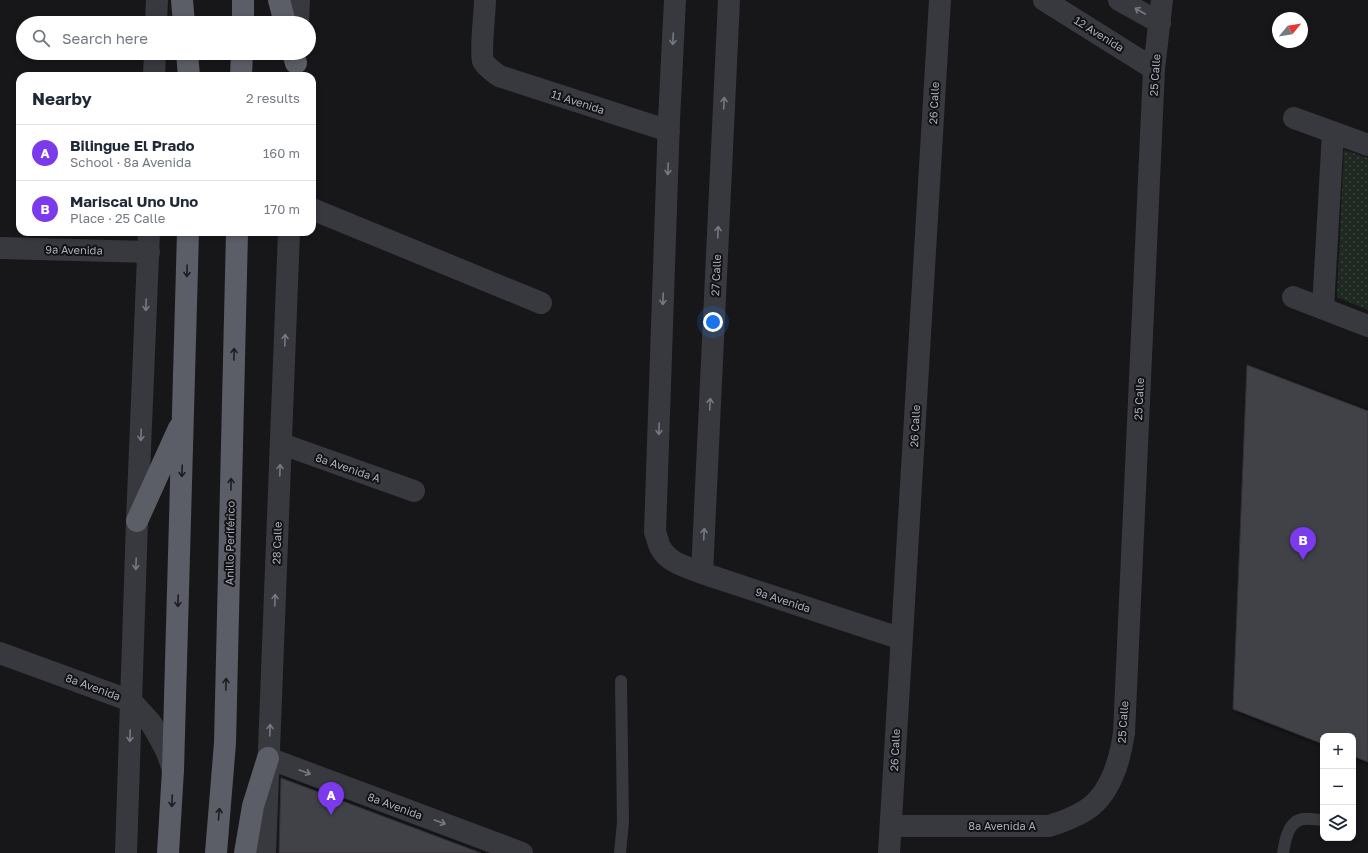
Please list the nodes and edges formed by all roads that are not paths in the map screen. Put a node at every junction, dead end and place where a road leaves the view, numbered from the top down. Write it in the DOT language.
graph roads {
  1 [pos="157,0"];
  2 [pos="182,0"];
  3 [pos="196,0"];
  4 [pos="243,0"];
  5 [pos="279,0"];
  6 [pos="299,0"];
  7 [pos="485,0"];
  8 [pos="675,0"];
  9 [pos="729,0"];
  10 [pos="940,0"];
  11 [pos="1044,0"];
  12 [pos="1119,0"];
  13 [pos="1162,0"];
  14 [pos="156,16"];
  15 [pos="183,16"];
  16 [pos="195,16"];
  17 [pos="242,16"];
  18 [pos="283,16"];
  19 [pos="298,16"];
  20 [pos="1160,23"];
  21 [pos="155,60"];
  22 [pos="188,60"];
  23 [pos="194,60"];
  24 [pos="242,60"];
  25 [pos="1154,69"];
  26 [pos="154,72"];
  27 [pos="189,72"];
  28 [pos="193,72"];
  29 [pos="241,72"];
  30 [pos="1294,118"];
  31 [pos="669,131"];
  32 [pos="1333,132"];
  33 [pos="1368,145"];
  34 [pos="316,211"];
  35 [pos="188,236"];
  36 [pos="237,236"];
  37 [pos="289,236"];
  38 [pos="149,242"];
  39 [pos="0,248"];
  40 [pos="1293,297"];
  41 [pos="540,303"];
  42 [pos="1323,308"];
  43 [pos="1368,326"];
  44 [pos="184,417"];
  45 [pos="282,444"];
  46 [pos="414,491"];
  47 [pos="137,521"];
  48 [pos="702,573"];
  49 [pos="902,638"];
  50 [pos="0,653"];
  51 [pos="620,681"];
  52 [pos="131,701"];
  53 [pos="268,758"];
  54 [pos="173,770"];
  55 [pos="1103,794"];
  56 [pos="1320,820"];
  57 [pos="891,826"];
  58 [pos="126,853"];
  59 [pos="168,853"];
  60 [pos="216,853"];
  61 [pos="245,853"];
  62 [pos="265,853"];
  63 [pos="522,853"];
  64 [pos="620,853"];
  65 [pos="889,853"];
  66 [pos="1283,853"];
  1 -- 14 [label="street"];
  2 -- 15 [label="highway"];
  3 -- 16 [label="highway"];
  4 -- 17 [label="highway"];
  5 -- 18 [label="highway"];
  6 -- 19 [label="street"];
  7 -- 31 [label="street, 11 Avenida"];
  8 -- 31 [label="street, one-way"];
  48 -- 9 [label="street, 27 Calle, one-way"];
  10 -- 49 [label="street, 26 Calle"];
  11 -- 25 [label="street, 12 Avenida"];
  20 -- 12 [label="street, one-way"];
  13 -- 20 [label="street, 25 Calle"];
  20 -- 25 [label="street, 25 Calle"];
  21 -- 26 [label="street"];
  22 -- 27 [label="highway"];
  23 -- 28 [label="highway"];
  24 -- 29 [label="highway"];
  25 -- 55 [label="street, 25 Calle"];
  30 -- 32 [label="street"];
  31 -- 48 [label="street, 9a Avenida, one-way"];
  32 -- 33 [label="street"];
  32 -- 42 [label="street"];
  34 -- 41 [label="street"];
  35 -- 44 [label="highway, one-way"];
  60 -- 36 [label="highway, Anillo Periférico, one-way"];
  45 -- 37 [label="street, 28 Calle, one-way"];
  38 -- 39 [label="street, 9a Avenida"];
  38 -- 47 [label="street, one-way"];
  40 -- 42 [label="street"];
  42 -- 43 [label="street"];
  44 -- 47 [label="highway"];
  44 -- 54 [label="highway, one-way"];
  45 -- 46 [label="street, 8a Avenida A"];
  53 -- 45 [label="street, 28 Calle, one-way"];
  47 -- 52 [label="street, one-way"];
  48 -- 49 [label="street, 9a Avenida"];
  49 -- 57 [label="street, 26 Calle"];
  50 -- 52 [label="street, 8a Avenida"];
  51 -- 64 [label="lane"];
  52 -- 54 [label="street, 8a Avenida"];
  52 -- 58 [label="street, one-way"];
  53 -- 61 [label="highway"];
  53 -- 62 [label="street, 28 Calle"];
  53 -- 63 [label="street, 8a Avenida, one-way"];
  54 -- 59 [label="highway, one-way"];
  55 -- 57 [label="street, 8a Avenida A"];
  56 -- 66 [label="lane"];
  57 -- 65 [label="street, 26 Calle"];
}
